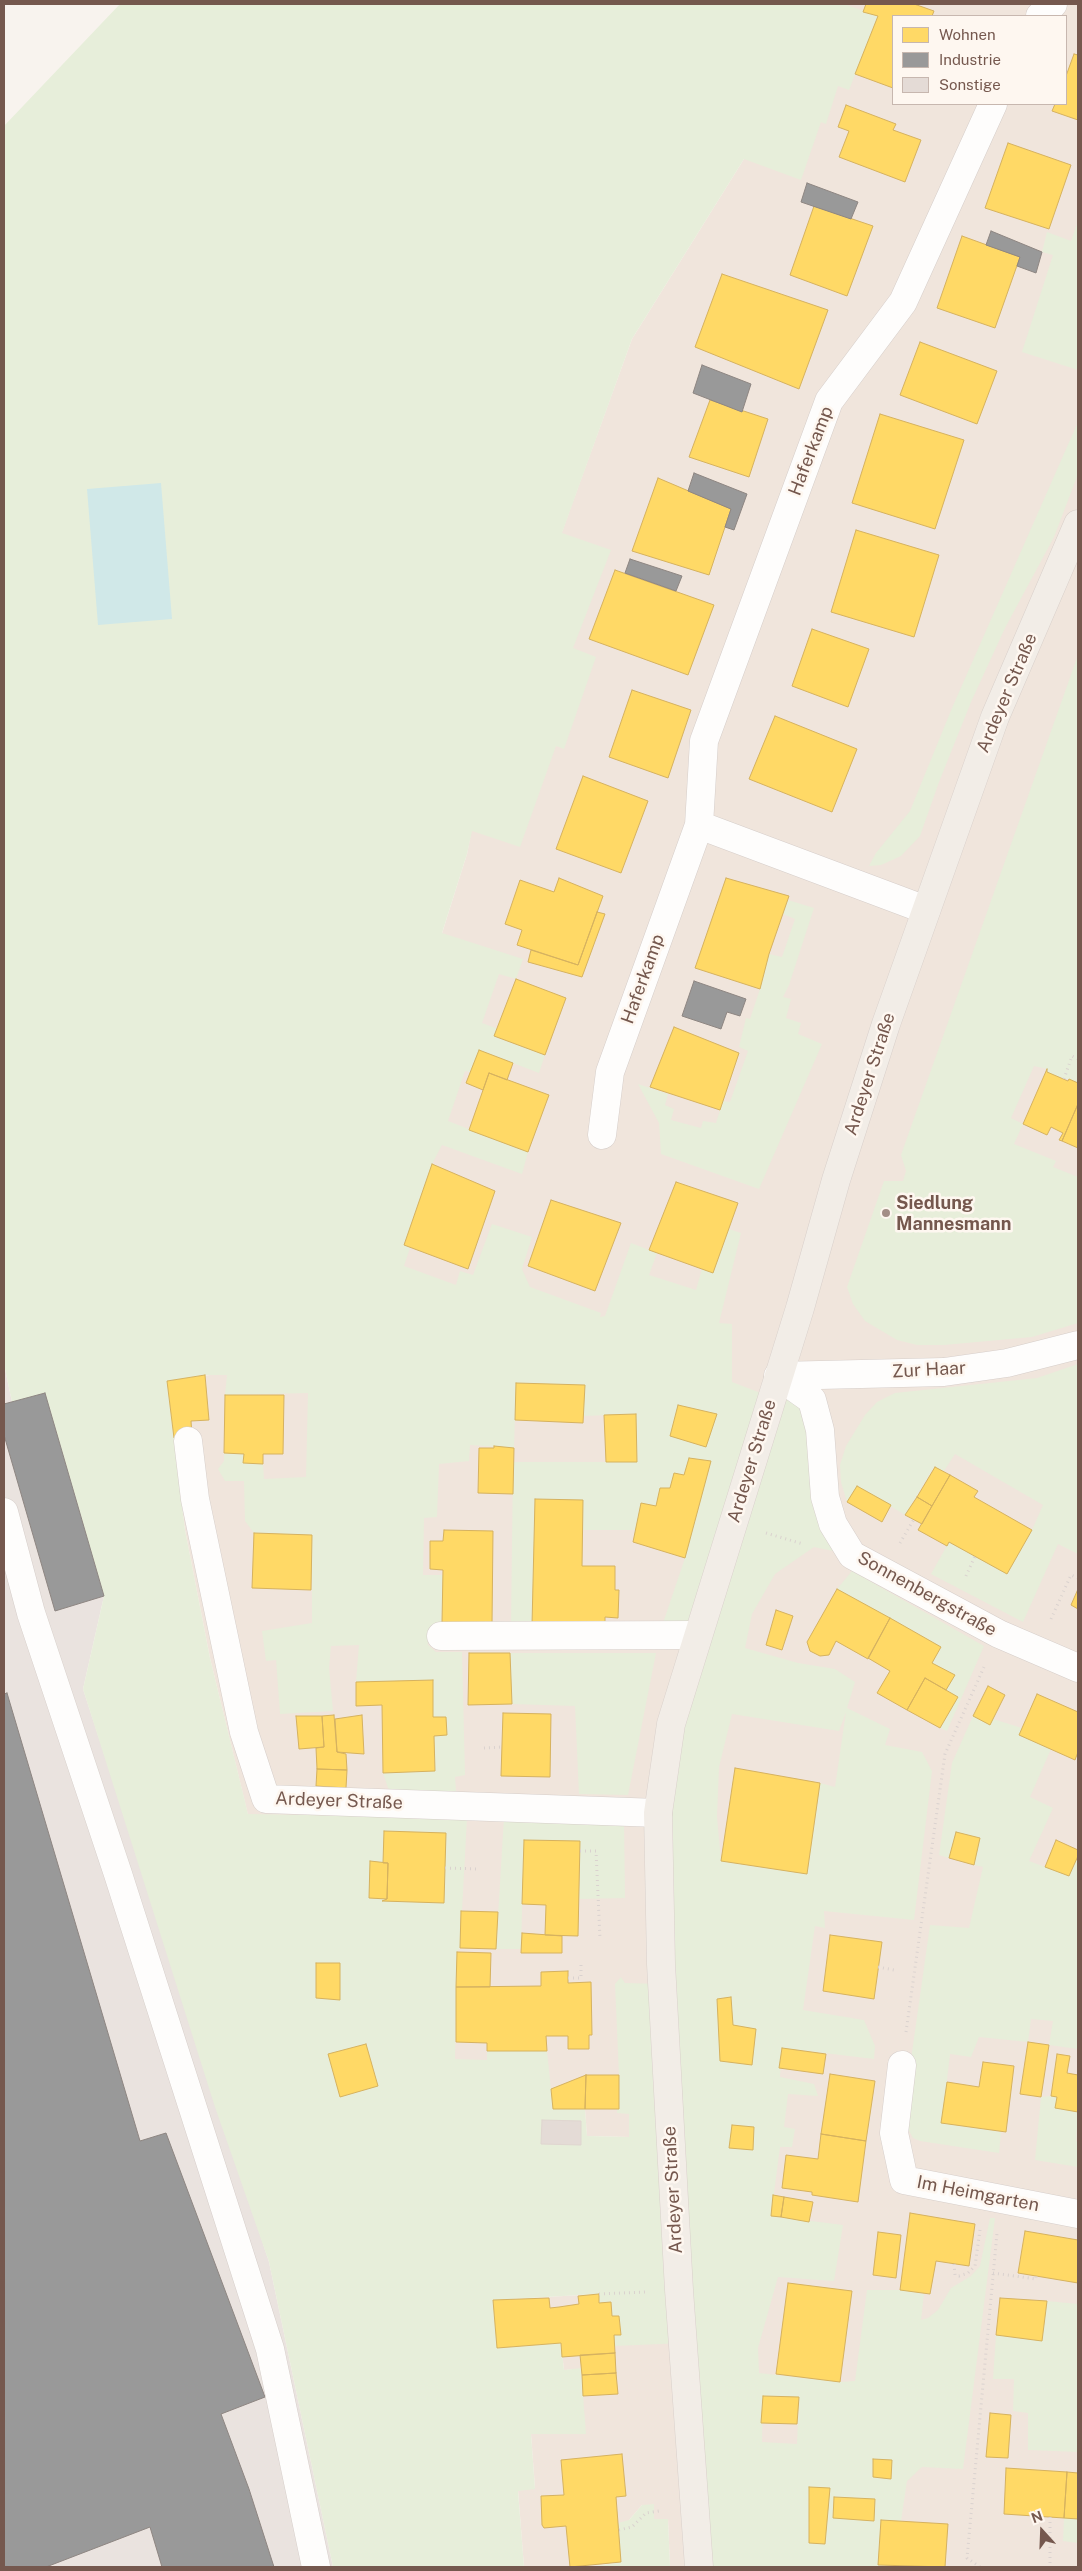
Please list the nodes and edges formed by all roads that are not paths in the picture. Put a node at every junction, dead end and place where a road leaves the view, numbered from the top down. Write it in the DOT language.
graph roads {
  1 [pos="1052,4"];
  2 [pos="1041,15"];
  3 [pos="993,105"];
  4 [pos="1078,524"];
  5 [pos="698,825"];
  6 [pos="926,910"];
  7 [pos="602,1135"];
  8 [pos="1078,1345"];
  9 [pos="778,1376"];
  10 [pos="188,1441"];
  11 [pos="4,1512"];
  12 [pos="442,1636"];
  13 [pos="697,1636"];
  14 [pos="1078,1668"];
  15 [pos="658,1813"];
  16 [pos="902,2065"];
  17 [pos="1078,2214"];
  18 [pos="316,2567"];
  19 [pos="699,2567"];
  1 -- 2 [label="street"];
  3 -- 5 [label="street, Haferkamp"];
  4 -- 6 [label="main road, Ardeyer Straße"];
  5 -- 6 [label="street"];
  5 -- 7 [label="street, Haferkamp"];
  6 -- 9 [label="main road, Ardeyer Straße"];
  8 -- 9 [label="street, Zur Haar"];
  9 -- 13 [label="main road, Ardeyer Straße"];
  9 -- 14 [label="street, Sonnenbergstraße"];
  10 -- 15 [label="street, Ardeyer Straße"];
  11 -- 18 [label="street"];
  12 -- 13 [label="street"];
  13 -- 15 [label="main road, Ardeyer Straße"];
  15 -- 19 [label="main road, Ardeyer Straße"];
  16 -- 17 [label="street, Im Heimgarten"];
}
